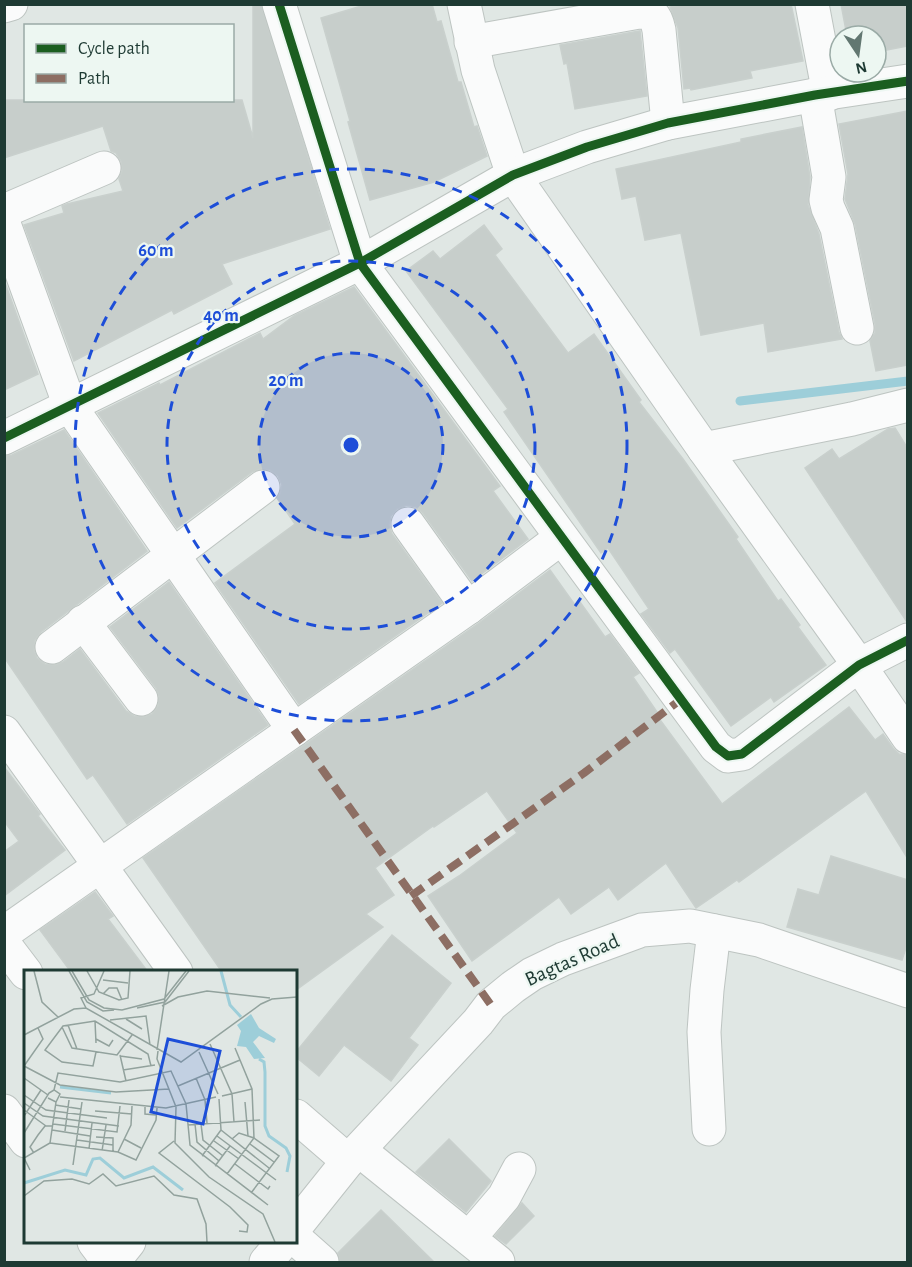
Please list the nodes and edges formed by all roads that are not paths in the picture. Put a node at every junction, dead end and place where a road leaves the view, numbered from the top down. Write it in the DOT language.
graph roads {
  1 [pos="10,4"];
  2 [pos="279,4"];
  3 [pos="464,4"];
  4 [pos="812,4"];
  5 [pos="4,6"];
  6 [pos="471,42"];
  7 [pos="908,81"];
  8 [pos="822,94"];
  9 [pos="668,123"];
  10 [pos="104,168"];
  11 [pos="513,175"];
  12 [pos="4,211"];
  13 [pos="4,224"];
  14 [pos="360,263"];
  15 [pos="857,328"];
  16 [pos="908,405"];
  17 [pos="70,406"];
  18 [pos="4,438"];
  19 [pos="704,449"];
  20 [pos="263,487"];
  21 [pos="408,524"];
  22 [pos="561,538"];
  23 [pos="173,554"];
  24 [pos="468,608"];
  25 [pos="83,622"];
  26 [pos="908,640"];
  27 [pos="52,647"];
  28 [pos="859,665"];
  29 [pos="141,699"];
  30 [pos="294,730"];
  31 [pos="4,732"];
  32 [pos="908,737"];
  33 [pos="99,867"];
  34 [pos="714,931"];
  35 [pos="4,933"];
  36 [pos="4,944"];
  37 [pos="24,970"];
  38 [pos="175,970"];
  39 [pos="908,991"];
  40 [pos="4,1112"];
  41 [pos="297,1117"];
  42 [pos="709,1129"];
  43 [pos="24,1138"];
  44 [pos="353,1155"];
  45 [pos="519,1169"];
  46 [pos="297,1225"];
  47 [pos="469,1238"];
  48 [pos="297,1240"];
  49 [pos="95,1243"];
  50 [pos="128,1243"];
  51 [pos="282,1243"];
  52 [pos="111,1263"];
  53 [pos="266,1263"];
  54 [pos="322,1263"];
  55 [pos="498,1263"];
  1 -- 5 [label="street"];
  2 -- 14 [label="street"];
  3 -- 6 [label="street"];
  4 -- 8 [label="street"];
  6 -- 9 [label="street"];
  6 -- 11 [label="street"];
  7 -- 8 [label="street"];
  8 -- 9 [label="street"];
  8 -- 15 [label="street"];
  9 -- 11 [label="street"];
  10 -- 12 [label="street"];
  11 -- 14 [label="street"];
  11 -- 19 [label="street"];
  13 -- 17 [label="street"];
  14 -- 17 [label="street"];
  14 -- 22 [label="street"];
  16 -- 19 [label="street"];
  17 -- 18 [label="street"];
  17 -- 23 [label="street"];
  19 -- 28 [label="street"];
  20 -- 23 [label="street"];
  21 -- 24 [label="street"];
  22 -- 24 [label="street"];
  22 -- 28 [label="street"];
  23 -- 25 [label="street"];
  23 -- 30 [label="street"];
  24 -- 30 [label="street"];
  25 -- 27 [label="street"];
  25 -- 29 [label="street"];
  26 -- 28 [label="street"];
  28 -- 32 [label="street"];
  30 -- 33 [label="street"];
  31 -- 33 [label="street"];
  33 -- 35 [label="street"];
  33 -- 38 [label="street"];
  34 -- 39 [label="street, Bagtas Road"];
  34 -- 42 [label="street"];
  34 -- 44 [label="street, Bagtas Road"];
  36 -- 37 [label="street"];
  40 -- 43 [label="street"];
  41 -- 44 [label="street"];
  44 -- 46 [label="street, Bagtas Road"];
  44 -- 47 [label="street"];
  45 -- 47 [label="street"];
  47 -- 55 [label="street"];
  48 -- 54 [label="street"];
  49 -- 52 [label="street"];
  50 -- 52 [label="street"];
  51 -- 53 [label="street"];
}
